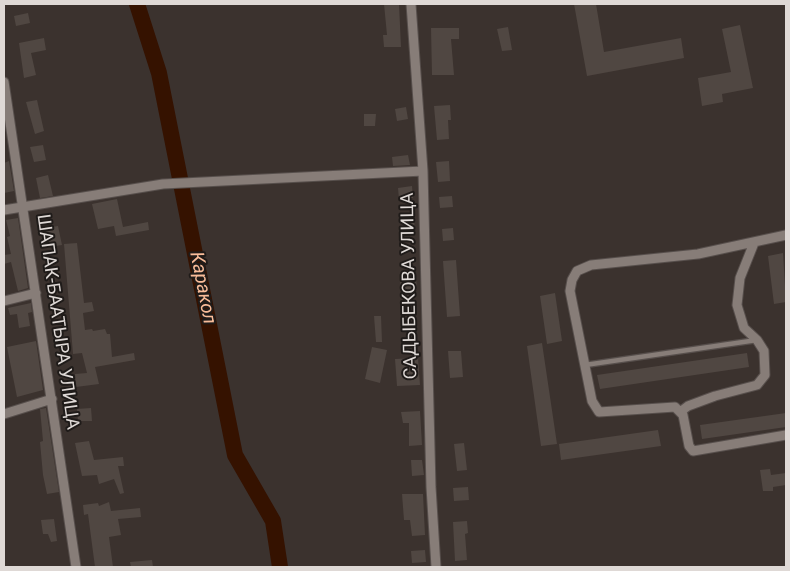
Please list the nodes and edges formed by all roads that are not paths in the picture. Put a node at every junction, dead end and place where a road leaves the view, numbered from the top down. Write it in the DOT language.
graph roads {
  1 [pos="411,4"];
  2 [pos="4,82"];
  3 [pos="423,171"];
  4 [pos="24,208"];
  5 [pos="4,210"];
  6 [pos="786,235"];
  7 [pos="754,243"];
  8 [pos="36,293"];
  9 [pos="4,301"];
  10 [pos="757,340"];
  11 [pos="585,366"];
  12 [pos="52,399"];
  13 [pos="680,412"];
  14 [pos="4,414"];
  15 [pos="786,435"];
  16 [pos="76,567"];
  17 [pos="436,567"];
  1 -- 3 [label="street, САДЫБЕКОВА УЛИЦА"];
  2 -- 4 [label="street, ШАПАК-БААТЫРА УЛИЦА"];
  3 -- 4 [label="street"];
  3 -- 17 [label="street, САДЫБЕКОВА УЛИЦА"];
  4 -- 5 [label="street"];
  4 -- 8 [label="street, ШАПАК-БААТЫРА УЛИЦА"];
  6 -- 7 [label="street"];
  7 -- 10 [label="street"];
  7 -- 11 [label="street"];
  8 -- 9 [label="street"];
  8 -- 12 [label="street, ШАПАК-БААТЫРА УЛИЦА"];
  10 -- 11 [label="lane"];
  10 -- 13 [label="street"];
  11 -- 13 [label="street"];
  12 -- 14 [label="street"];
  12 -- 16 [label="street, ШАПАК-БААТЫРА УЛИЦА"];
  13 -- 15 [label="street"];
}
